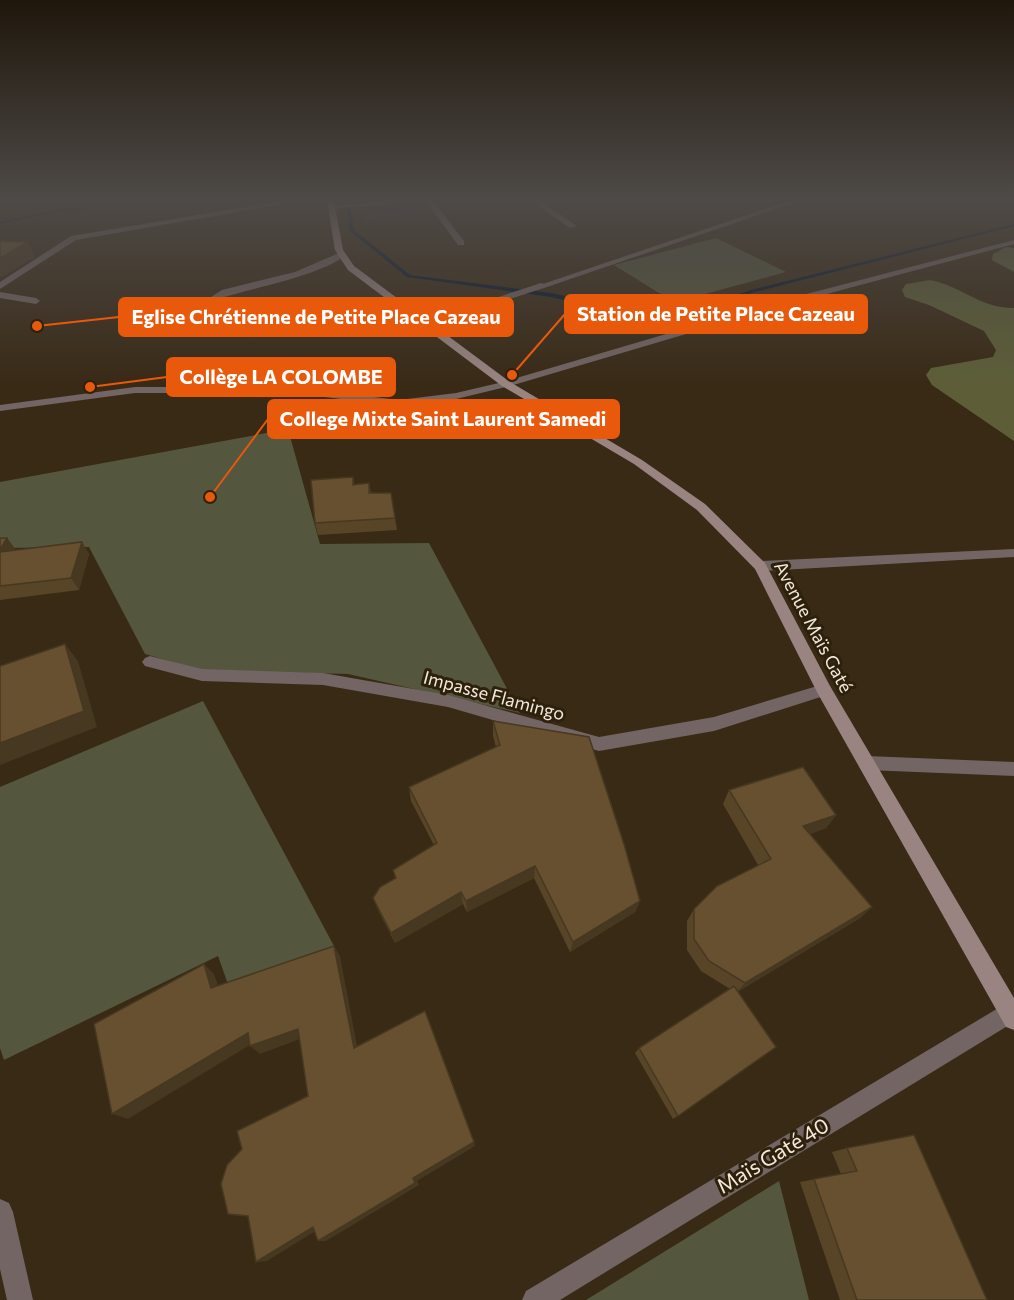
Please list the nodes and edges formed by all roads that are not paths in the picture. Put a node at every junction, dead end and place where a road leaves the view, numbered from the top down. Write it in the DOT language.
graph roads {
  1 [pos="38,262"];
  2 [pos="327,262"];
  3 [pos="347,262"];
  4 [pos="614,262"];
  5 [pos="939,262"];
  6 [pos="0,286"];
  7 [pos="0,295"];
  8 [pos="215,297"];
  9 [pos="36,301"];
  10 [pos="424,323"];
  11 [pos="506,384"];
  12 [pos="0,408"];
  13 [pos="1014,553"];
  14 [pos="760,566"];
  15 [pos="150,662"];
  16 [pos="824,690"];
  17 [pos="867,763"];
  18 [pos="1014,769"];
  19 [pos="1012,1016"];
  20 [pos="0,1212"];
  21 [pos="20,1300"];
  22 [pos="535,1300"];
  1 -- 6 [label="street"];
  2 -- 8 [label="street"];
  3 -- 10 [label="street, Avenue Maïs Gaté"];
  4 -- 10 [label="street"];
  5 -- 11 [label="street"];
  7 -- 9 [label="street"];
  10 -- 11 [label="street, Avenue Maïs Gaté"];
  11 -- 12 [label="street"];
  11 -- 14 [label="street, Avenue Maïs Gaté"];
  13 -- 14 [label="street"];
  14 -- 16 [label="street, Avenue Maïs Gaté"];
  15 -- 16 [label="street, Impasse Flamingo"];
  16 -- 17 [label="street, Avenue Maïs Gaté"];
  17 -- 18 [label="street"];
  17 -- 19 [label="street, Avenue Maïs Gaté"];
  19 -- 22 [label="street, Maïs Gaté 40"];
  20 -- 21 [label="street"];
}
